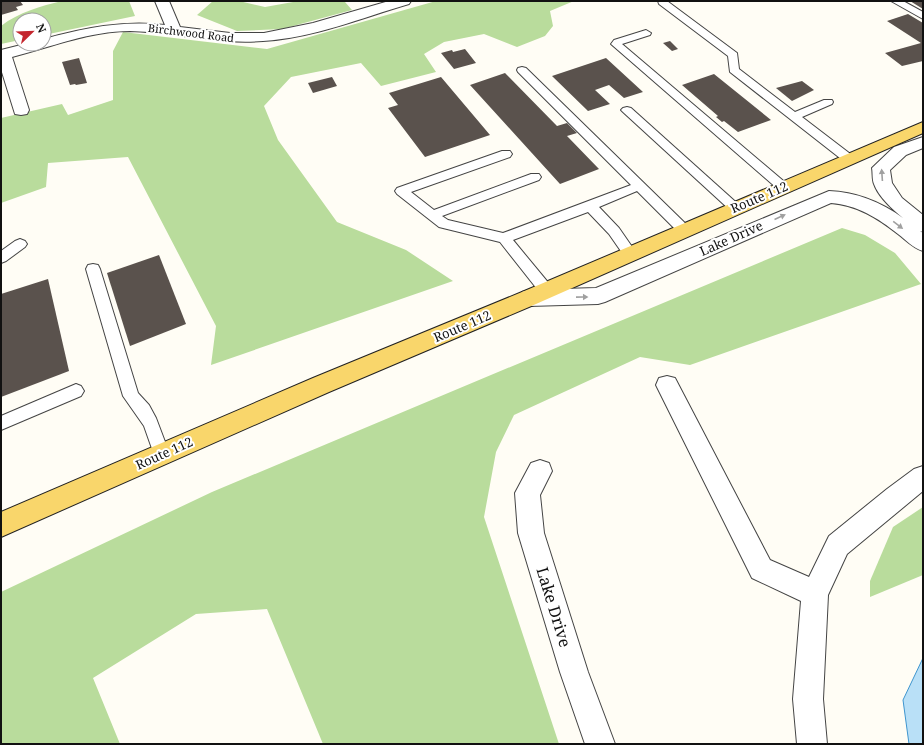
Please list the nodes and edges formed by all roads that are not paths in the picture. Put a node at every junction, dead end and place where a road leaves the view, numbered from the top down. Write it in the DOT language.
graph roads {
  1 [pos="162,1"];
  2 [pos="404,1"];
  3 [pos="896,1"];
  4 [pos="662,2"];
  5 [pos="923,16"];
  6 [pos="175,31"];
  7 [pos="646,32"];
  8 [pos="3,55"];
  9 [pos="522,70"];
  10 [pos="828,102"];
  11 [pos="21,110"];
  12 [pos="627,110"];
  13 [pos="794,116"];
  14 [pos="923,127"];
  15 [pos="923,142"];
  16 [pos="506,154"];
  17 [pos="849,159"];
  18 [pos="535,177"];
  19 [pos="639,186"];
  20 [pos="783,187"];
  21 [pos="590,206"];
  22 [pos="735,208"];
  23 [pos="432,215"];
  24 [pos="923,225"];
  25 [pos="684,230"];
  26 [pos="504,238"];
  27 [pos="20,244"];
  28 [pos="923,244"];
  29 [pos="630,254"];
  30 [pos="1,258"];
  31 [pos="93,269"];
  32 [pos="538,294"];
  33 [pos="667,385"];
  34 [pos="76,392"];
  35 [pos="1,423"];
  36 [pos="162,454"];
  37 [pos="540,471"];
  38 [pos="923,477"];
  39 [pos="1,524"];
  40 [pos="815,594"];
  41 [pos="600,744"];
  42 [pos="812,744"];
  1 -- 6 [label="street"];
  2 -- 6 [label="street, Birchwood Road"];
  3 -- 5 [label="lane"];
  4 -- 13 [label="lane"];
  6 -- 8 [label="street, Birchwood Road"];
  7 -- 20 [label="lane"];
  8 -- 11 [label="street"];
  9 -- 19 [label="lane"];
  10 -- 13 [label="lane"];
  12 -- 22 [label="lane"];
  13 -- 17 [label="lane"];
  14 -- 17 [label="main road, Route 112"];
  24 -- 15 [label="street, one-way"];
  16 -- 23 [label="lane"];
  17 -- 20 [label="main road, Route 112"];
  18 -- 23 [label="lane"];
  19 -- 21 [label="lane"];
  19 -- 25 [label="lane"];
  20 -- 22 [label="main road, Route 112"];
  21 -- 26 [label="lane"];
  21 -- 29 [label="lane"];
  22 -- 25 [label="main road, Route 112"];
  23 -- 26 [label="lane"];
  25 -- 29 [label="main road, Route 112"];
  26 -- 32 [label="lane"];
  27 -- 30 [label="lane"];
  32 -- 28 [label="street, Lake Drive, one-way"];
  29 -- 32 [label="main road, Route 112"];
  31 -- 36 [label="lane"];
  32 -- 36 [label="main road, Route 112"];
  33 -- 40 [label="street"];
  34 -- 35 [label="lane"];
  36 -- 39 [label="main road, Route 112"];
  37 -- 41 [label="street, Lake Drive"];
  38 -- 40 [label="street"];
  40 -- 42 [label="street"];
}
